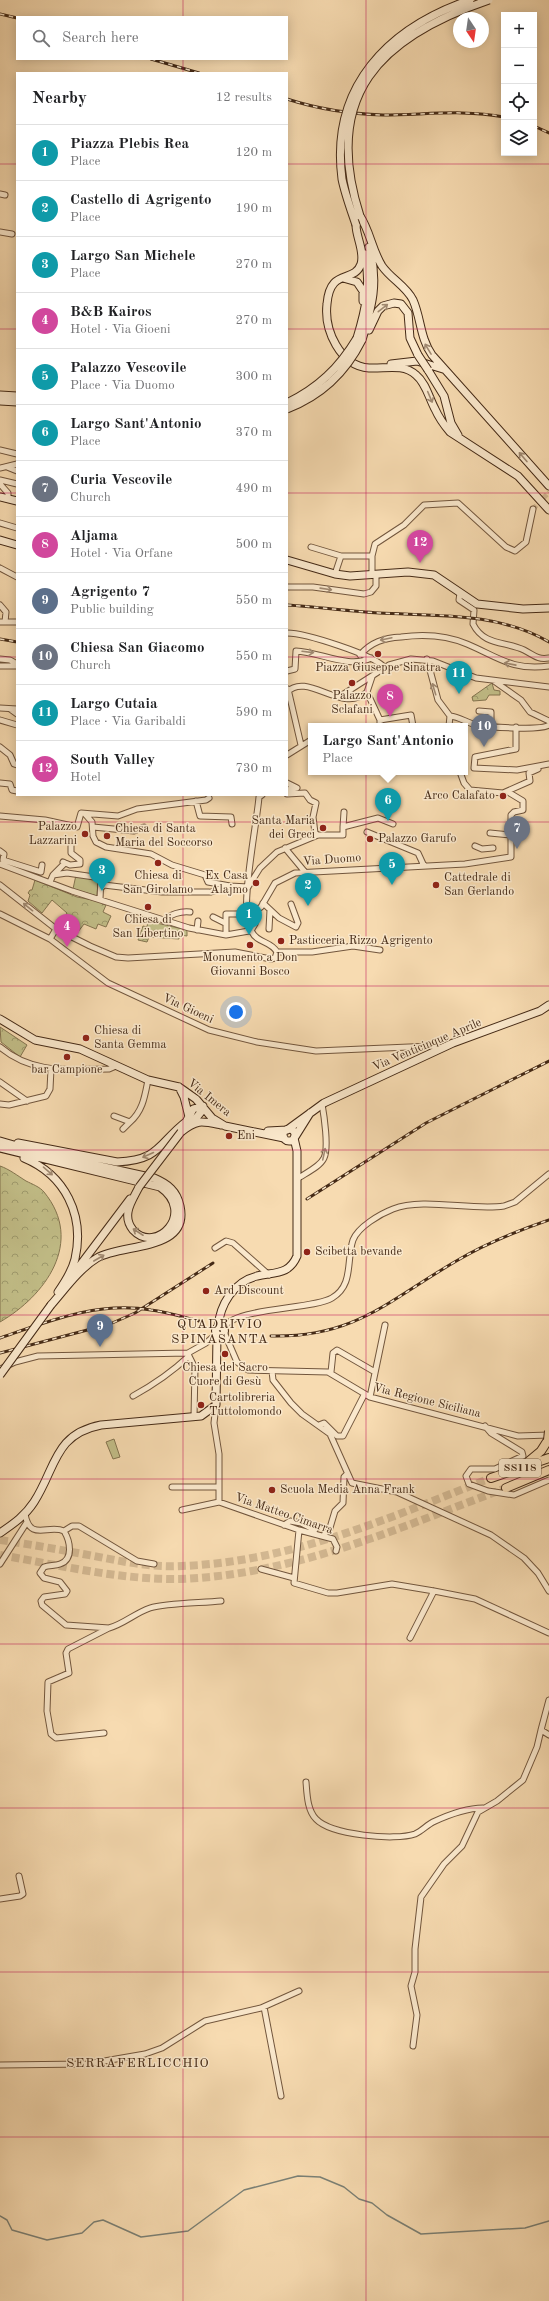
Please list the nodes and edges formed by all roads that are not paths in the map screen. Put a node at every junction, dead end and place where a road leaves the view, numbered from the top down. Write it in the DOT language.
graph roads {
  1 [pos="470,0"];
  2 [pos="489,0"];
  3 [pos="360,216"];
  4 [pos="356,225"];
  5 [pos="0,232"];
  6 [pos="12,234"];
  7 [pos="337,279"];
  8 [pos="359,339"];
  9 [pos="377,368"];
  10 [pos="443,369"];
  11 [pos="0,395"];
  12 [pos="16,396"];
  13 [pos="0,401"];
  14 [pos="16,402"];
  15 [pos="288,402"];
  16 [pos="288,408"];
  17 [pos="464,441"];
  18 [pos="0,450"];
  19 [pos="16,454"];
  20 [pos="16,464"];
  21 [pos="7,467"];
  22 [pos="0,468"];
  23 [pos="16,471"];
  24 [pos="0,480"];
  25 [pos="0,484"];
  26 [pos="16,484"];
  27 [pos="549,486"];
  28 [pos="0,497"];
  29 [pos="8,499"];
  30 [pos="16,502"];
  31 [pos="533,509"];
  32 [pos="549,510"];
  33 [pos="0,523"];
  34 [pos="16,528"];
  35 [pos="0,540"];
  36 [pos="16,545"];
  37 [pos="311,548"];
  38 [pos="341,556"];
  39 [pos="372,556"];
  40 [pos="288,560"];
  41 [pos="0,568"];
  42 [pos="335,574"];
  43 [pos="374,575"];
  44 [pos="16,576"];
  45 [pos="288,587"];
  46 [pos="460,594"];
  47 [pos="0,605"];
  48 [pos="549,608"];
  49 [pos="3,622"];
  50 [pos="16,622"];
  51 [pos="288,633"];
  52 [pos="366,656"];
  53 [pos="549,658"];
  54 [pos="0,659"];
  55 [pos="427,659"];
  56 [pos="16,664"];
  57 [pos="16,665"];
  58 [pos="0,666"];
  59 [pos="387,666"];
  60 [pos="549,666"];
  61 [pos="288,671"];
  62 [pos="372,677"];
  63 [pos="494,680"];
  64 [pos="549,687"];
  65 [pos="288,690"];
  66 [pos="367,692"];
  67 [pos="339,697"];
  68 [pos="0,708"];
  69 [pos="10,709"];
  70 [pos="16,709"];
  71 [pos="479,711"];
  72 [pos="16,713"];
  73 [pos="450,716"];
  74 [pos="0,720"];
  75 [pos="380,720"];
  76 [pos="549,720"];
  77 [pos="413,723"];
  78 [pos="449,723"];
  79 [pos="16,725"];
  80 [pos="549,725"];
  81 [pos="491,726"];
  82 [pos="516,727"];
  83 [pos="308,742"];
  84 [pos="301,745"];
  85 [pos="0,747"];
  86 [pos="288,754"];
  87 [pos="549,764"];
  88 [pos="16,765"];
  89 [pos="541,765"];
  90 [pos="461,775"];
  91 [pos="0,783"];
  92 [pos="288,784"];
  93 [pos="288,790"];
  94 [pos="16,791"];
  95 [pos="508,792"];
  96 [pos="288,794"];
  97 [pos="260,796"];
  98 [pos="209,798"];
  99 [pos="196,801"];
  100 [pos="344,812"];
  101 [pos="83,814"];
  102 [pos="0,816"];
  103 [pos="232,824"];
  104 [pos="392,824"];
  105 [pos="93,827"];
  106 [pos="144,827"];
  107 [pos="344,827"];
  108 [pos="367,832"];
  109 [pos="490,833"];
  110 [pos="511,834"];
  111 [pos="318,835"];
  112 [pos="71,841"];
  113 [pos="475,846"];
  114 [pos="285,848"];
  115 [pos="493,848"];
  116 [pos="0,851"];
  117 [pos="3,863"];
  118 [pos="42,865"];
  119 [pos="424,866"];
  120 [pos="305,872"];
  121 [pos="53,875"];
  122 [pos="50,882"];
  123 [pos="0,885"];
  124 [pos="230,886"];
  125 [pos="248,887"];
  126 [pos="101,888"];
  127 [pos="100,899"];
  128 [pos="263,903"];
  129 [pos="291,904"];
  130 [pos="270,910"];
  131 [pos="190,912"];
  132 [pos="0,914"];
  133 [pos="247,914"];
  134 [pos="213,917"];
  135 [pos="164,921"];
  136 [pos="198,921"];
  137 [pos="225,923"];
  138 [pos="251,928"];
  139 [pos="269,928"];
  140 [pos="56,930"];
  141 [pos="197,930"];
  142 [pos="226,935"];
  143 [pos="50,939"];
  144 [pos="380,950"];
  145 [pos="277,952"];
  146 [pos="549,1005"];
  147 [pos="0,1019"];
  148 [pos="0,1047"];
  149 [pos="439,1049"];
  150 [pos="116,1066"];
  151 [pos="51,1069"];
  152 [pos="148,1080"];
  153 [pos="0,1082"];
  154 [pos="179,1087"];
  155 [pos="26,1101"];
  156 [pos="0,1104"];
  157 [pos="322,1104"];
  158 [pos="203,1106"];
  159 [pos="315,1109"];
  160 [pos="114,1116"];
  161 [pos="189,1120"];
  162 [pos="130,1122"];
  163 [pos="225,1126"];
  164 [pos="123,1129"];
  165 [pos="287,1130"];
  166 [pos="179,1131"];
  167 [pos="249,1131"];
  168 [pos="294,1137"];
  169 [pos="284,1139"];
  170 [pos="0,1141"];
  171 [pos="0,1148"];
  172 [pos="296,1160"];
  173 [pos="549,1174"];
  174 [pos="297,1179"];
  175 [pos="139,1187"];
  176 [pos="215,1248"];
  177 [pos="269,1275"];
  178 [pos="51,1304"];
  179 [pos="220,1313"];
  180 [pos="230,1322"];
  181 [pos="385,1325"];
  182 [pos="220,1332"];
  183 [pos="188,1354"];
  184 [pos="0,1369"];
  185 [pos="272,1371"];
  186 [pos="331,1372"];
  187 [pos="375,1372"];
  188 [pos="0,1375"];
  189 [pos="364,1395"];
  190 [pos="133,1396"];
  191 [pos="370,1397"];
  192 [pos="216,1405"];
  193 [pos="194,1417"];
  194 [pos="319,1425"];
  195 [pos="486,1426"];
  196 [pos="549,1431"];
  197 [pos="548,1438"];
  198 [pos="549,1458"];
  199 [pos="549,1470"];
  200 [pos="347,1474"];
  201 [pos="501,1475"];
  202 [pos="491,1478"];
  203 [pos="549,1480"];
  204 [pos="172,1487"];
  205 [pos="218,1487"];
  206 [pos="506,1488"];
  207 [pos="219,1502"];
  208 [pos="182,1510"];
  209 [pos="25,1514"];
  210 [pos="27,1522"];
  211 [pos="284,1524"];
  212 [pos="299,1530"];
  213 [pos="64,1531"];
  214 [pos="0,1533"];
  215 [pos="336,1552"];
  216 [pos="0,1564"];
  217 [pos="154,1564"];
  218 [pos="261,1569"];
  219 [pos="294,1578"];
  220 [pos="434,1591"];
  221 [pos="549,1591"];
  222 [pos="220,1601"];
  223 [pos="109,1628"];
  224 [pos="549,1633"];
  225 [pos="410,1638"];
  226 [pos="549,1700"];
  227 [pos="541,1730"];
  228 [pos="104,1733"];
  229 [pos="549,1735"];
  230 [pos="306,1782"];
  231 [pos="484,1808"];
  232 [pos="19,1876"];
  233 [pos="0,1899"];
  234 [pos="299,1991"];
  235 [pos="264,2007"];
  236 [pos="413,2046"];
  237 [pos="0,2065"];
  238 [pos="281,2096"];
  1 -- 4 [label="main road, bridge"];
  2 -- 3 [label="main road, bridge"];
  3 -- 8 [label="main road"];
  10 -- 3 [label="main road, one-way"];
  4 -- 7 [label="main road"];
  4 -- 8 [label="main road"];
  5 -- 6 [label="street"];
  7 -- 8 [label="main road"];
  7 -- 9 [label="main road"];
  8 -- 15 [label="main road, bridge"];
  8 -- 16 [label="main road, bridge"];
  8 -- 17 [label="main road, one-way, bridge"];
  9 -- 10 [label="main road"];
  9 -- 17 [label="main road, one-way"];
  27 -- 10 [label="main road, one-way"];
  11 -- 12 [label="main road"];
  13 -- 14 [label="main road"];
  17 -- 32 [label="main road"];
  18 -- 19 [label="street"];
  20 -- 21 [label="street"];
  21 -- 22 [label="street"];
  21 -- 23 [label="street"];
  24 -- 26 [label="street"];
  25 -- 29 [label="street"];
  28 -- 29 [label="main road"];
  29 -- 30 [label="main road"];
  31 -- 39 [label="street"];
  33 -- 34 [label="street"];
  35 -- 36 [label="main road"];
  37 -- 38 [label="street"];
  38 -- 39 [label="street"];
  38 -- 42 [label="street"];
  39 -- 43 [label="street"];
  40 -- 42 [label="main road"];
  41 -- 44 [label="street"];
  42 -- 43 [label="main road"];
  45 -- 43 [label="street, one-way"];
  43 -- 46 [label="main road"];
  46 -- 48 [label="main road"];
  46 -- 53 [label="street"];
  47 -- 49 [label="street"];
  49 -- 50 [label="street"];
  51 -- 52 [label="street"];
  52 -- 59 [label="street"];
  60 -- 52 [label="street, one-way"];
  61 -- 52 [label="street, one-way"];
  54 -- 56 [label="street"];
  55 -- 59 [label="street"];
  55 -- 63 [label="street"];
  73 -- 55 [label="street, one-way"];
  57 -- 58 [label="street"];
  59 -- 62 [label="street"];
  62 -- 66 [label="street"];
  62 -- 67 [label="street"];
  63 -- 64 [label="street"];
  63 -- 76 [label="street"];
  65 -- 67 [label="street"];
  65 -- 84 [label="street"];
  66 -- 67 [label="street"];
  66 -- 75 [label="street"];
  68 -- 69 [label="street"];
  69 -- 70 [label="street"];
  69 -- 72 [label="street"];
  71 -- 81 [label="street"];
  73 -- 78 [label="street"];
  73 -- 81 [label="street"];
  74 -- 79 [label="street"];
  75 -- 77 [label="street"];
  80 -- 82 [label="street"];
  81 -- 82 [label="street"];
  82 -- 89 [label="street"];
  83 -- 84 [label="street"];
  84 -- 86 [label="street"];
  85 -- 88 [label="street"];
  87 -- 89 [label="street"];
  89 -- 95 [label="street"];
  90 -- 95 [label="street"];
  91 -- 94 [label="street"];
  92 -- 93 [label="street"];
  95 -- 110 [label="street"];
  96 -- 111 [label="street"];
  97 -- 125 [label="street"];
  98 -- 99 [label="street"];
  99 -- 101 [label="street"];
  99 -- 103 [label="street"];
  100 -- 107 [label="street"];
  101 -- 102 [label="street"];
  101 -- 105 [label="street"];
  104 -- 107 [label="street"];
  105 -- 106 [label="street"];
  105 -- 124 [label="street"];
  107 -- 111 [label="street"];
  108 -- 119 [label="street"];
  109 -- 110 [label="street"];
  110 -- 119 [label="street, Via Duomo"];
  111 -- 114 [label="street"];
  112 -- 121 [label="street"];
  113 -- 115 [label="street"];
  114 -- 120 [label="street"];
  114 -- 125 [label="street"];
  116 -- 117 [label="street"];
  117 -- 118 [label="street"];
  117 -- 122 [label="street"];
  119 -- 120 [label="street, Via Duomo"];
  120 -- 128 [label="street, Via Duomo"];
  121 -- 122 [label="street"];
  121 -- 126 [label="street"];
  122 -- 127 [label="street"];
  140 -- 123 [label="street, one-way"];
  124 -- 125 [label="street"];
  124 -- 126 [label="street"];
  125 -- 133 [label="street"];
  126 -- 127 [label="street"];
  127 -- 135 [label="street"];
  128 -- 130 [label="street"];
  128 -- 138 [label="street, Via Duomo"];
  129 -- 130 [label="street"];
  130 -- 139 [label="street"];
  131 -- 135 [label="street"];
  132 -- 143 [label="street, Via Gioeni"];
  133 -- 137 [label="street"];
  133 -- 138 [label="street"];
  134 -- 137 [label="street"];
  135 -- 141 [label="street"];
  136 -- 141 [label="street"];
  137 -- 142 [label="street"];
  138 -- 142 [label="street"];
  138 -- 145 [label="street"];
  140 -- 143 [label="street"];
  140 -- 145 [label="street"];
  141 -- 142 [label="street"];
  143 -- 149 [label="street, Via Gioeni"];
  144 -- 145 [label="street"];
  146 -- 149 [label="main road, Via Venticinque Aprile"];
  147 -- 150 [label="main road, Via Imera"];
  148 -- 151 [label="street"];
  149 -- 157 [label="main road, Via Venticinque Aprile"];
  150 -- 151 [label="street"];
  150 -- 152 [label="main road, Via Imera"];
  151 -- 155 [label="street"];
  152 -- 154 [label="main road, Via Imera"];
  152 -- 162 [label="street"];
  153 -- 155 [label="street"];
  154 -- 158 [label="main road, Via Imera"];
  154 -- 161 [label="main road"];
  155 -- 156 [label="street"];
  157 -- 159 [label="main road, Via Venticinque Aprile"];
  174 -- 157 [label="street, one-way"];
  158 -- 161 [label="main road"];
  158 -- 163 [label="main road, Via Imera"];
  159 -- 165 [label="main road, Via Venticinque Aprile"];
  159 -- 168 [label="main road, Via Venticinque Aprile"];
  160 -- 162 [label="street"];
  161 -- 163 [label="main road"];
  161 -- 166 [label="main road"];
  162 -- 164 [label="street"];
  163 -- 167 [label="main road, Via Imera"];
  165 -- 167 [label="main road, Via Imera"];
  165 -- 168 [label="main road"];
  165 -- 169 [label="main road"];
  166 -- 170 [label="main road, one-way"];
  166 -- 175 [label="main road, bridge"];
  167 -- 169 [label="main road, Via Imera"];
  168 -- 169 [label="main road"];
  168 -- 172 [label="main road"];
  169 -- 172 [label="main road"];
  178 -- 170 [label="main road, one-way"];
  171 -- 175 [label="main road, one-way"];
  171 -- 178 [label="main road, one-way"];
  172 -- 174 [label="main road"];
  173 -- 180 [label="street"];
  174 -- 177 [label="main road"];
  175 -- 178 [label="main road"];
  176 -- 177 [label="street"];
  177 -- 179 [label="main road"];
  178 -- 188 [label="main road, bridge"];
  179 -- 180 [label="street"];
  179 -- 182 [label="main road"];
  180 -- 182 [label="street"];
  181 -- 187 [label="street"];
  182 -- 183 [label="street"];
  182 -- 185 [label="street, Via Regione Siciliana"];
  182 -- 192 [label="main road"];
  183 -- 184 [label="street"];
  183 -- 190 [label="street"];
  183 -- 193 [label="street"];
  185 -- 186 [label="street, Via Regione Siciliana"];
  185 -- 194 [label="street"];
  186 -- 187 [label="street"];
  186 -- 189 [label="street, Via Regione Siciliana"];
  187 -- 191 [label="street"];
  189 -- 191 [label="street, Via Regione Siciliana"];
  189 -- 194 [label="street"];
  191 -- 195 [label="street, Via Regione Siciliana"];
  192 -- 193 [label="main road"];
  192 -- 205 [label="street, Via Matteo Cimarra"];
  193 -- 209 [label="main road"];
  194 -- 200 [label="street"];
  195 -- 197 [label="street, Via Regione Siciliana"];
  195 -- 203 [label="street"];
  196 -- 197 [label="main road, bridge"];
  197 -- 201 [label="main road"];
  198 -- 201 [label="main road, SS118"];
  199 -- 206 [label="main road, SS118"];
  200 -- 211 [label="street"];
  200 -- 221 [label="street"];
  201 -- 202 [label="main road, SS118"];
  204 -- 205 [label="street"];
  205 -- 207 [label="street, Via Matteo Cimarra"];
  207 -- 208 [label="street"];
  207 -- 211 [label="street, Via Matteo Cimarra"];
  209 -- 210 [label="street"];
  209 -- 214 [label="main road"];
  210 -- 213 [label="street"];
  210 -- 216 [label="street"];
  211 -- 212 [label="street, Via Matteo Cimarra"];
  212 -- 215 [label="street, Via Matteo Cimarra"];
  212 -- 219 [label="street"];
  213 -- 217 [label="street"];
  213 -- 223 [label="street"];
  218 -- 219 [label="street"];
  219 -- 220 [label="street"];
  220 -- 224 [label="street"];
  220 -- 225 [label="street"];
  222 -- 223 [label="street"];
  223 -- 228 [label="street"];
  226 -- 227 [label="street"];
  227 -- 229 [label="street"];
  227 -- 231 [label="street"];
  230 -- 231 [label="street"];
  231 -- 236 [label="street"];
  232 -- 233 [label="street"];
  234 -- 235 [label="street"];
  235 -- 237 [label="street"];
  235 -- 238 [label="street"];
}
